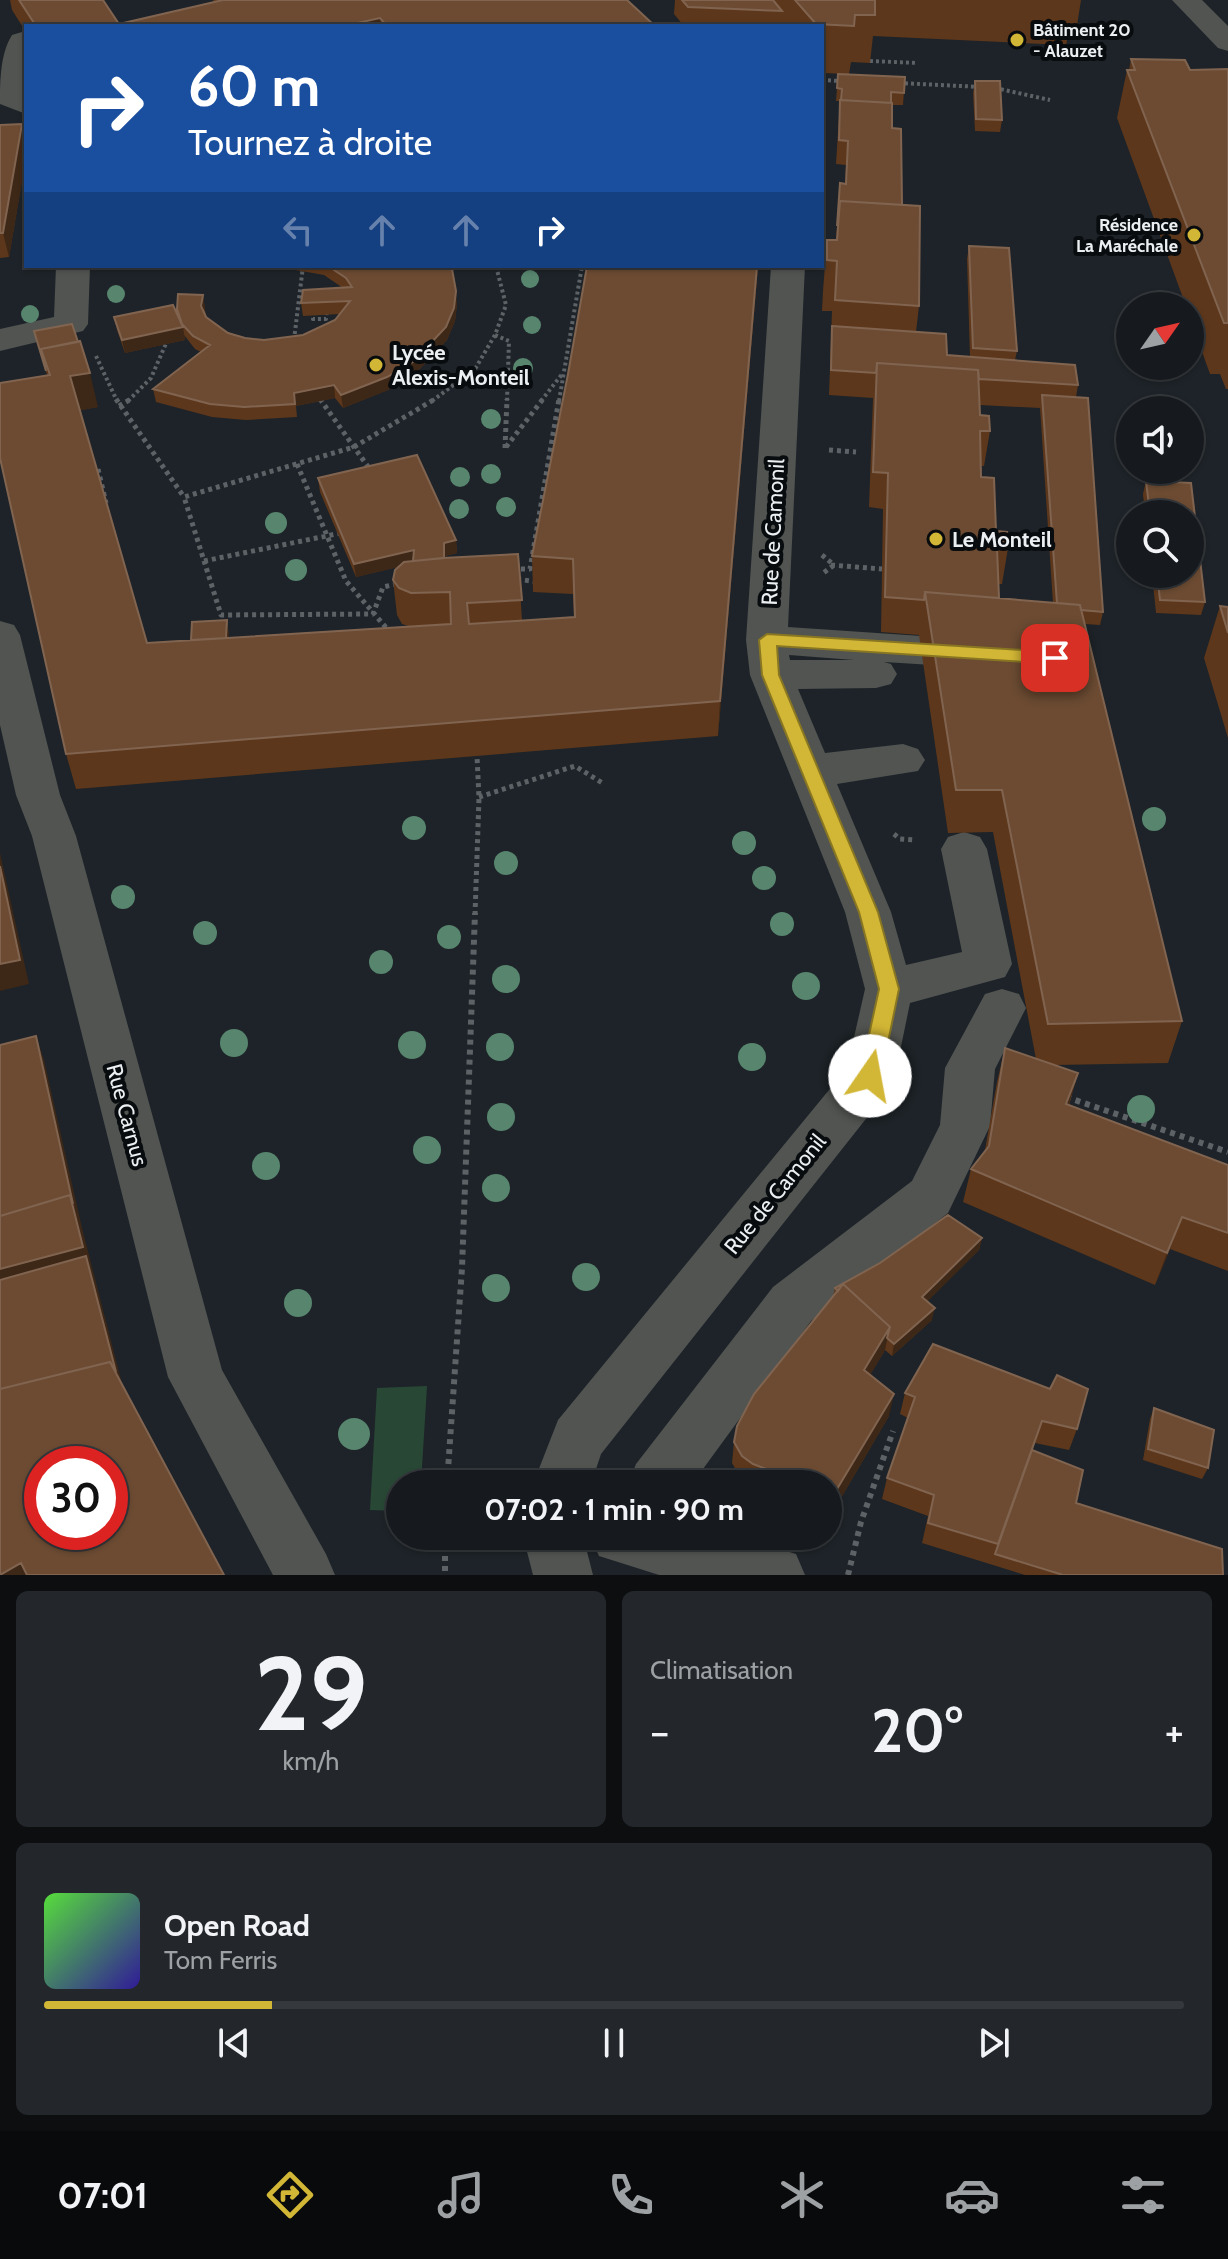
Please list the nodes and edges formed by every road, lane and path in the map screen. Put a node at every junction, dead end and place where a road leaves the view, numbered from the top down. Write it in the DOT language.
graph roads {
  1 [pos="1186,0"];
  2 [pos="22,41"];
  3 [pos="1228,42"];
  4 [pos="870,61"];
  5 [pos="918,63"];
  6 [pos="824,80"];
  7 [pos="853,81"];
  8 [pos="884,83"];
  9 [pos="1050,100"];
  10 [pos="24,105"];
  11 [pos="73,268"];
  12 [pos="303,268"];
  13 [pos="497,268"];
  14 [pos="582,268"];
  15 [pos="788,268"];
  16 [pos="328,298"];
  17 [pos="340,308"];
  18 [pos="171,331"];
  19 [pos="495,335"];
  20 [pos="0,340"];
  21 [pos="293,347"];
  22 [pos="94,351"];
  23 [pos="102,367"];
  24 [pos="566,369"];
  25 [pos="88,370"];
  26 [pos="310,385"];
  27 [pos="119,406"];
  28 [pos="354,447"];
  29 [pos="297,464"];
  30 [pos="98,472"];
  31 [pos="379,483"];
  32 [pos="184,497"];
  33 [pos="106,503"];
  34 [pos="343,532"];
  35 [pos="327,536"];
  36 [pos="204,561"];
  37 [pos="822,564"];
  38 [pos="509,569"];
  39 [pos="882,569"];
  40 [pos="508,579"];
  41 [pos="408,581"];
  42 [pos="543,583"];
  43 [pos="373,614"];
  44 [pos="0,635"];
  45 [pos="397,639"];
  46 [pos="1016,656"];
  47 [pos="769,658"];
  48 [pos="920,674"];
  49 [pos="477,756"];
  50 [pos="903,760"];
  51 [pos="810,771"];
  52 [pos="17,781"];
  53 [pos="604,784"];
  54 [pos="479,798"];
  55 [pos="964,849"];
  56 [pos="889,989"];
  57 [pos="1002,1008"];
  58 [pos="1060,1095"];
  59 [pos="1228,1152"];
  60 [pos="893,1431"];
  61 [pos="448,1470"];
  62 [pos="567,1470"];
  63 [pos="668,1470"];
  64 [pos="445,1550"];
  65 [pos="557,1550"];
  66 [pos="676,1550"];
  67 [pos="305,1575"];
  68 [pos="445,1575"];
  69 [pos="563,1575"];
  70 [pos="775,1575"];
  71 [pos="848,1575"];
  1 -- 3 [label="street"];
  2 -- 10 [label="street"];
  4 -- 5 [label="path"];
  6 -- 7 [label="path"];
  8 -- 9 [label="path"];
  11 -- 20 [label="street"];
  12 -- 21 [label="path"];
  13 -- 19 [label="path"];
  14 -- 24 [label="path"];
  15 -- 47 [label="street, Rue de Camonil"];
  16 -- 17 [label="path"];
  18 -- 27 [label="path"];
  19 -- 24 [label="path"];
  19 -- 28 [label="path"];
  22 -- 23 [label="path"];
  23 -- 25 [label="path"];
  23 -- 27 [label="path"];
  24 -- 38 [label="path"];
  26 -- 28 [label="path"];
  27 -- 32 [label="path"];
  28 -- 29 [label="path"];
  28 -- 31 [label="path"];
  29 -- 32 [label="path"];
  29 -- 35 [label="path"];
  30 -- 33 [label="path"];
  32 -- 36 [label="path"];
  34 -- 35 [label="path"];
  35 -- 36 [label="path"];
  35 -- 43 [label="path"];
  36 -- 43 [label="path"];
  37 -- 39 [label="path"];
  40 -- 42 [label="path"];
  41 -- 43 [label="path"];
  43 -- 45 [label="path"];
  44 -- 52 [label="street, Rue Carnus"];
  46 -- 47 [label="street"];
  47 -- 48 [label="street"];
  47 -- 51 [label="street, Rue de Camonil"];
  49 -- 54 [label="path"];
  50 -- 51 [label="street"];
  51 -- 56 [label="street, Rue de Camonil"];
  52 -- 67 [label="street, Rue Carnus"];
  53 -- 54 [label="path"];
  54 -- 61 [label="path"];
  55 -- 56 [label="street"];
  56 -- 62 [label="street, Rue de Camonil"];
  57 -- 63 [label="street"];
  58 -- 59 [label="path"];
  60 -- 71 [label="path"];
  64 -- 68 [label="path"];
  65 -- 69 [label="street"];
  66 -- 70 [label="street"];
}
